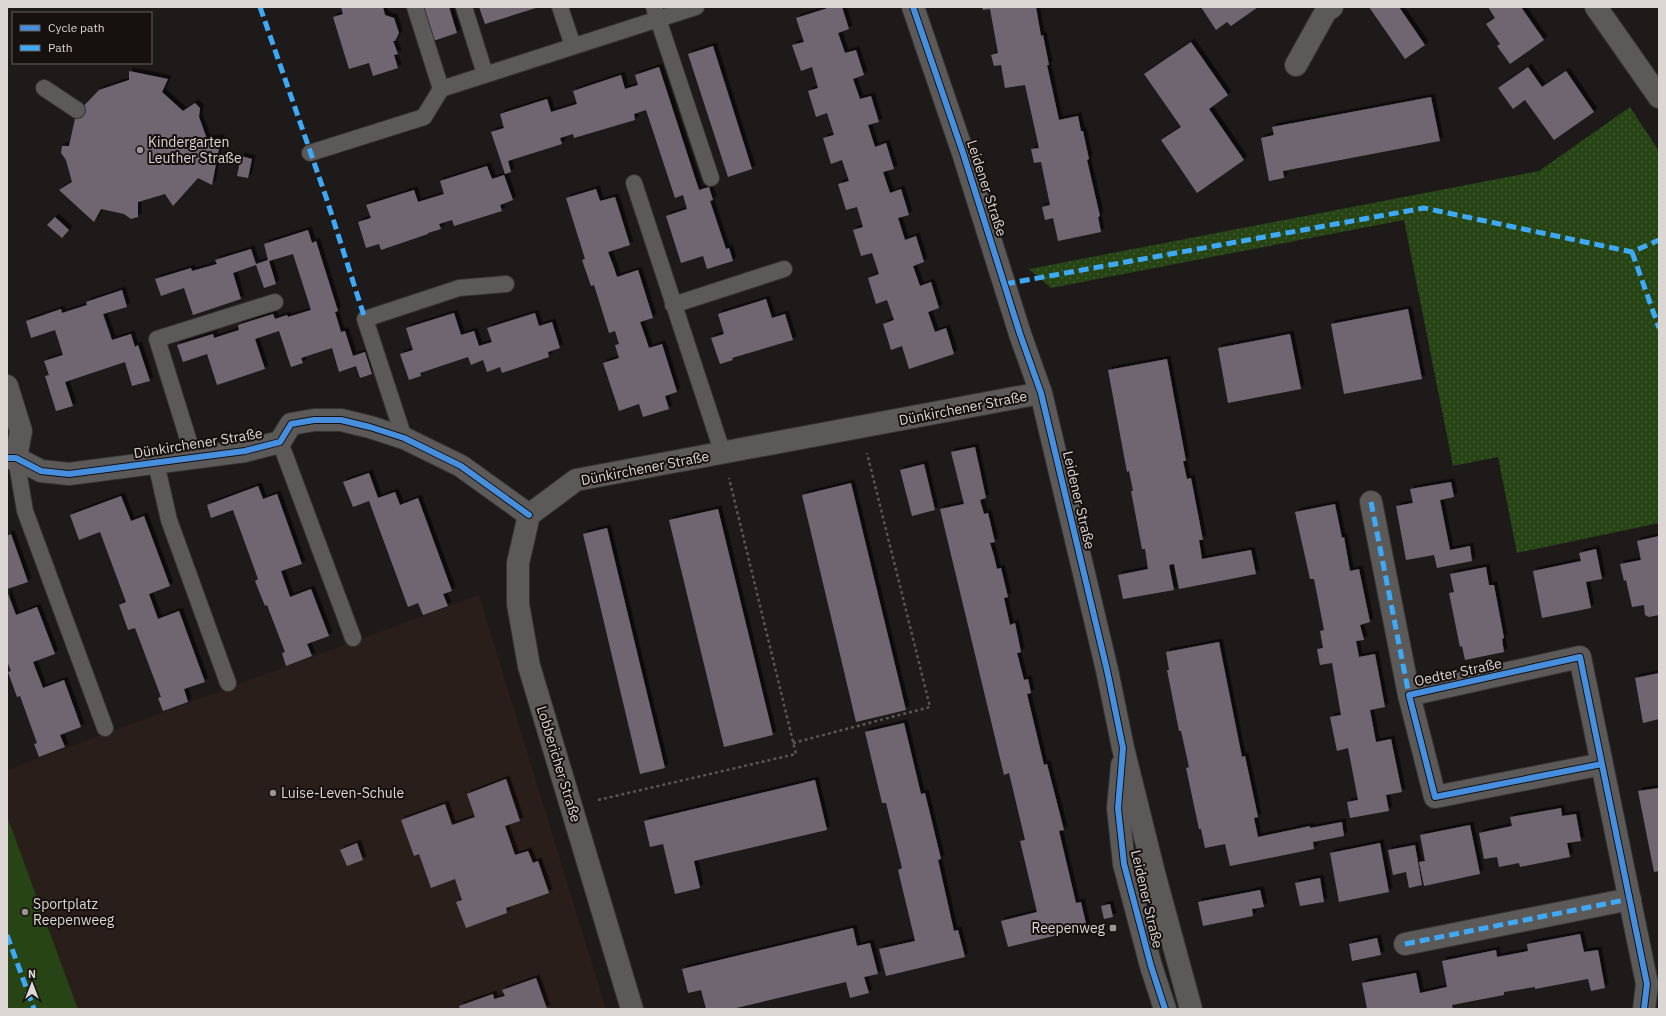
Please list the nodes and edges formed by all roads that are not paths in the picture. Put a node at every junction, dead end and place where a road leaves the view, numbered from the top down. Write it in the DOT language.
graph roads {
  1 [pos="415,7"];
  2 [pos="464,7"];
  3 [pos="560,7"];
  4 [pos="696,7"];
  5 [pos="913,7"];
  6 [pos="1332,7"];
  7 [pos="1596,7"];
  8 [pos="656,13"];
  9 [pos="573,46"];
  10 [pos="1296,65"];
  11 [pos="485,74"];
  12 [pos="44,88"];
  13 [pos="441,89"];
  14 [pos="1659,97"];
  15 [pos="77,110"];
  16 [pos="310,153"];
  17 [pos="711,178"];
  18 [pos="634,183"];
  19 [pos="784,269"];
  20 [pos="506,284"];
  21 [pos="275,302"];
  22 [pos="673,305"];
  23 [pos="7,386"];
  24 [pos="1041,393"];
  25 [pos="404,438"];
  26 [pos="280,442"];
  27 [pos="723,454"];
  28 [pos="12,458"];
  29 [pos="194,458"];
  30 [pos="156,463"];
  31 [pos="1371,502"];
  32 [pos="529,515"];
  33 [pos="353,638"];
  34 [pos="228,683"];
  35 [pos="1409,695"];
  36 [pos="105,728"];
  37 [pos="1123,748"];
  38 [pos="1602,764"];
  39 [pos="1630,899"];
  40 [pos="1405,944"];
  41 [pos="632,1009"];
  42 [pos="1165,1009"];
  43 [pos="1191,1009"];
  44 [pos="1644,1009"];
  1 -- 13 [label="lane"];
  2 -- 11 [label="lane"];
  3 -- 9 [label="lane"];
  4 -- 8 [label="lane"];
  5 -- 24 [label="street, Leidener Straße"];
  6 -- 10 [label="street"];
  7 -- 14 [label="street"];
  8 -- 9 [label="lane"];
  8 -- 17 [label="lane"];
  9 -- 11 [label="lane"];
  11 -- 13 [label="lane"];
  12 -- 15 [label="lane"];
  13 -- 16 [label="lane"];
  18 -- 22 [label="lane"];
  19 -- 22 [label="lane"];
  20 -- 25 [label="lane"];
  21 -- 29 [label="lane, Dünkirchener Straße"];
  22 -- 27 [label="lane"];
  23 -- 28 [label="street"];
  24 -- 27 [label="street, Dünkirchener Straße"];
  24 -- 37 [label="street, Leidener Straße"];
  25 -- 26 [label="street, Dünkirchener Straße"];
  25 -- 32 [label="street, Dünkirchener Straße"];
  26 -- 29 [label="street, Dünkirchener Straße"];
  26 -- 33 [label="lane"];
  27 -- 32 [label="street, Dünkirchener Straße"];
  28 -- 30 [label="street, Dünkirchener Straße"];
  28 -- 36 [label="lane"];
  29 -- 30 [label="street, Dünkirchener Straße"];
  30 -- 34 [label="lane"];
  31 -- 35 [label="street, Oedter Straße"];
  32 -- 41 [label="street, Lobbericher Straße"];
  35 -- 38 [label="street, Oedter Straße"];
  35 -- 38 [label="street, Oedter Straße"];
  37 -- 42 [label="street, Leidener Straße"];
  37 -- 43 [label="street, Leidener Straße"];
  38 -- 39 [label="street, Oedter Straße"];
  39 -- 40 [label="street"];
  39 -- 44 [label="street, Oedter Straße"];
}
